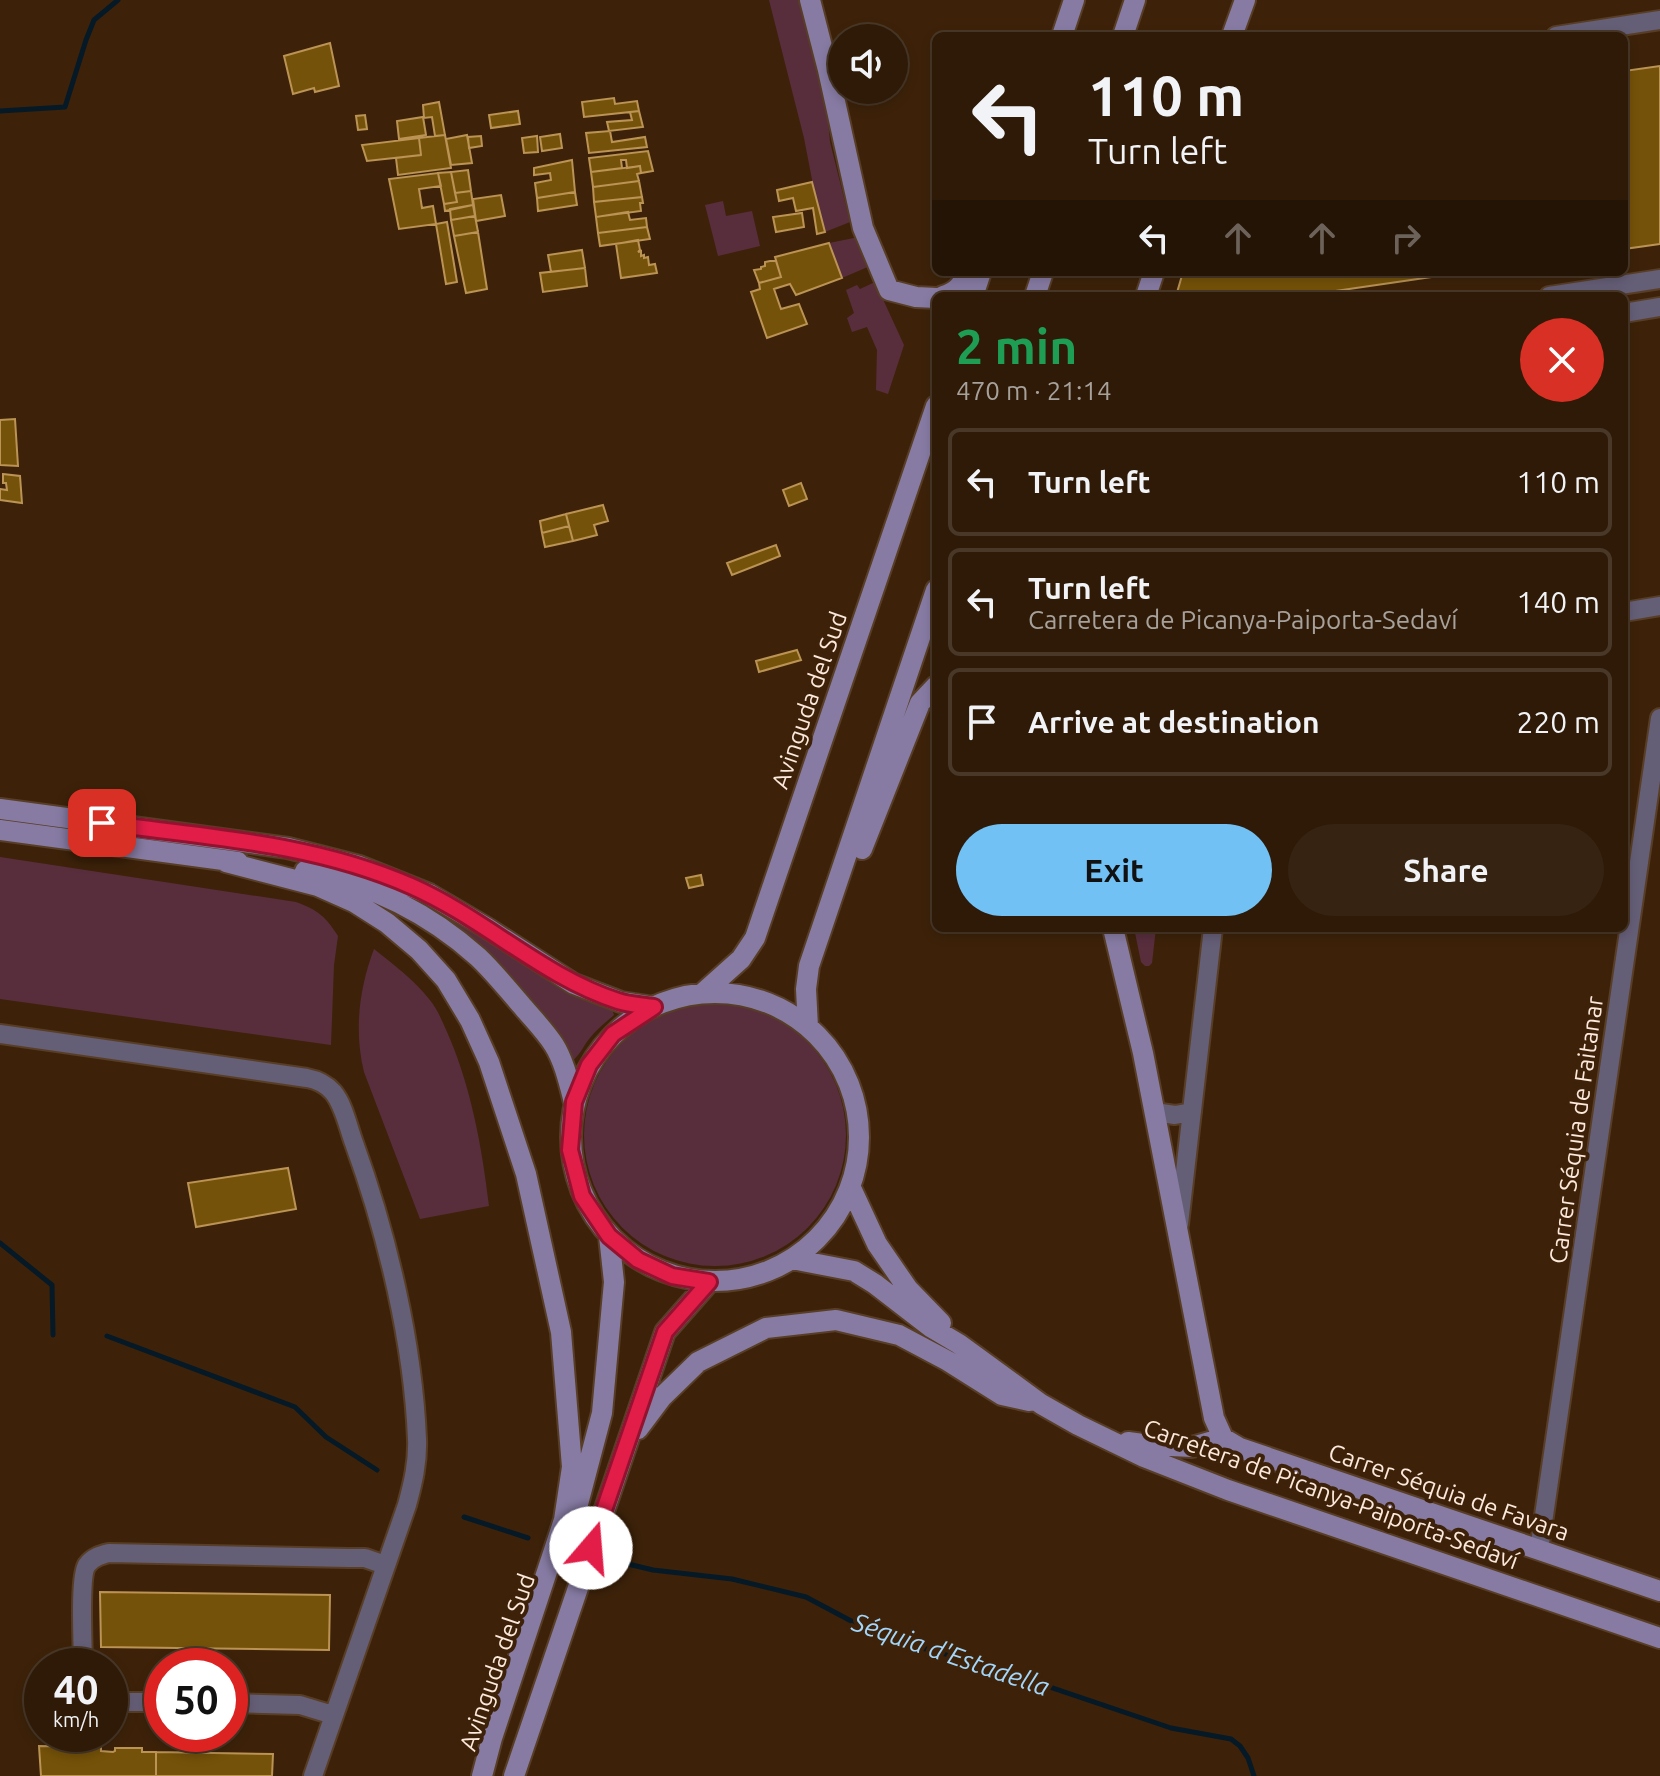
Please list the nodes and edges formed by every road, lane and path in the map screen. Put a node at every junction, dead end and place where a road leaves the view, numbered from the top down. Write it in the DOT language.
graph roads {
  1 [pos="810,0"];
  2 [pos="1074,0"];
  3 [pos="1135,0"];
  4 [pos="1245,0"];
  5 [pos="1660,20"];
  6 [pos="1063,32"];
  7 [pos="1124,32"];
  8 [pos="1233,32"];
  9 [pos="1582,32"];
  10 [pos="965,276"];
  11 [pos="1660,279"];
  12 [pos="953,292"];
  13 [pos="1575,292"];
  14 [pos="932,298"];
  15 [pos="1660,307"];
  16 [pos="1628,312"];
  17 [pos="932,418"];
  18 [pos="932,602"];
  19 [pos="1660,606"];
  20 [pos="1628,611"];
  21 [pos="932,690"];
  22 [pos="1660,718"];
  23 [pos="0,809"];
  24 [pos="0,830"];
  25 [pos="226,862"];
  26 [pos="831,901"];
  27 [pos="1114,932"];
  28 [pos="1213,932"];
  29 [pos="703,993"];
  30 [pos="654,1007"];
  31 [pos="808,1027"];
  32 [pos="0,1034"];
  33 [pos="574,1102"];
  34 [pos="1154,1112"];
  35 [pos="1192,1112"];
  36 [pos="851,1188"];
  37 [pos="1178,1234"];
  38 [pos="609,1236"];
  39 [pos="792,1259"];
  40 [pos="709,1282"];
  41 [pos="959,1344"];
  42 [pos="1041,1404"];
  43 [pos="1105,1438"];
  44 [pos="1223,1438"];
  45 [pos="625,1445"];
  46 [pos="1539,1550"];
  47 [pos="385,1565"];
  48 [pos="1660,1591"];
  49 [pos="1660,1638"];
  50 [pos="83,1648"];
  51 [pos="248,1704"];
  52 [pos="333,1715"];
  53 [pos="313,1776"];
  54 [pos="483,1776"];
  55 [pos="514,1776"];
  1 -- 14 [label="main road"];
  2 -- 6 [label="main road"];
  3 -- 7 [label="main road"];
  4 -- 8 [label="main road"];
  5 -- 9 [label="street"];
  10 -- 12 [label="main road"];
  11 -- 13 [label="street"];
  15 -- 16 [label="street"];
  17 -- 29 [label="main road, Avinguda del Sud"];
  18 -- 26 [label="main road"];
  19 -- 20 [label="street"];
  21 -- 26 [label="main road"];
  22 -- 46 [label="street, Carrer Séquia de Faitanar"];
  23 -- 30 [label="main road"];
  24 -- 25 [label="main road"];
  25 -- 33 [label="main road"];
  25 -- 54 [label="main road"];
  26 -- 31 [label="main road"];
  27 -- 34 [label="main road"];
  28 -- 35 [label="street"];
  29 -- 30 [label="main road"];
  29 -- 31 [label="main road"];
  30 -- 33 [label="main road"];
  31 -- 36 [label="main road"];
  32 -- 47 [label="street"];
  33 -- 38 [label="main road"];
  34 -- 35 [label="street"];
  34 -- 37 [label="main road"];
  35 -- 37 [label="street"];
  36 -- 39 [label="main road"];
  36 -- 41 [label="main road, Carretera de Picanya-Paiporta-Sedaví"];
  37 -- 44 [label="main road"];
  38 -- 40 [label="main road"];
  38 -- 54 [label="main road, Avinguda del Sud"];
  39 -- 40 [label="main road"];
  39 -- 41 [label="main road, Carretera de Picanya-Paiporta-Sedaví"];
  40 -- 45 [label="main road"];
  41 -- 42 [label="main road, Carretera de Picanya-Paiporta-Sedaví"];
  42 -- 43 [label="main road, Carretera de Picanya-Paiporta-Sedaví"];
  42 -- 45 [label="main road"];
  43 -- 44 [label="main road"];
  43 -- 49 [label="main road, Carretera de Picanya-Paiporta-Sedaví"];
  44 -- 46 [label="main road, Carrer Séquia de Favara"];
  45 -- 55 [label="main road"];
  46 -- 48 [label="main road, Carrer Séquia de Favara"];
  47 -- 50 [label="street"];
  47 -- 52 [label="street"];
  51 -- 52 [label="street"];
  52 -- 53 [label="street"];
}
